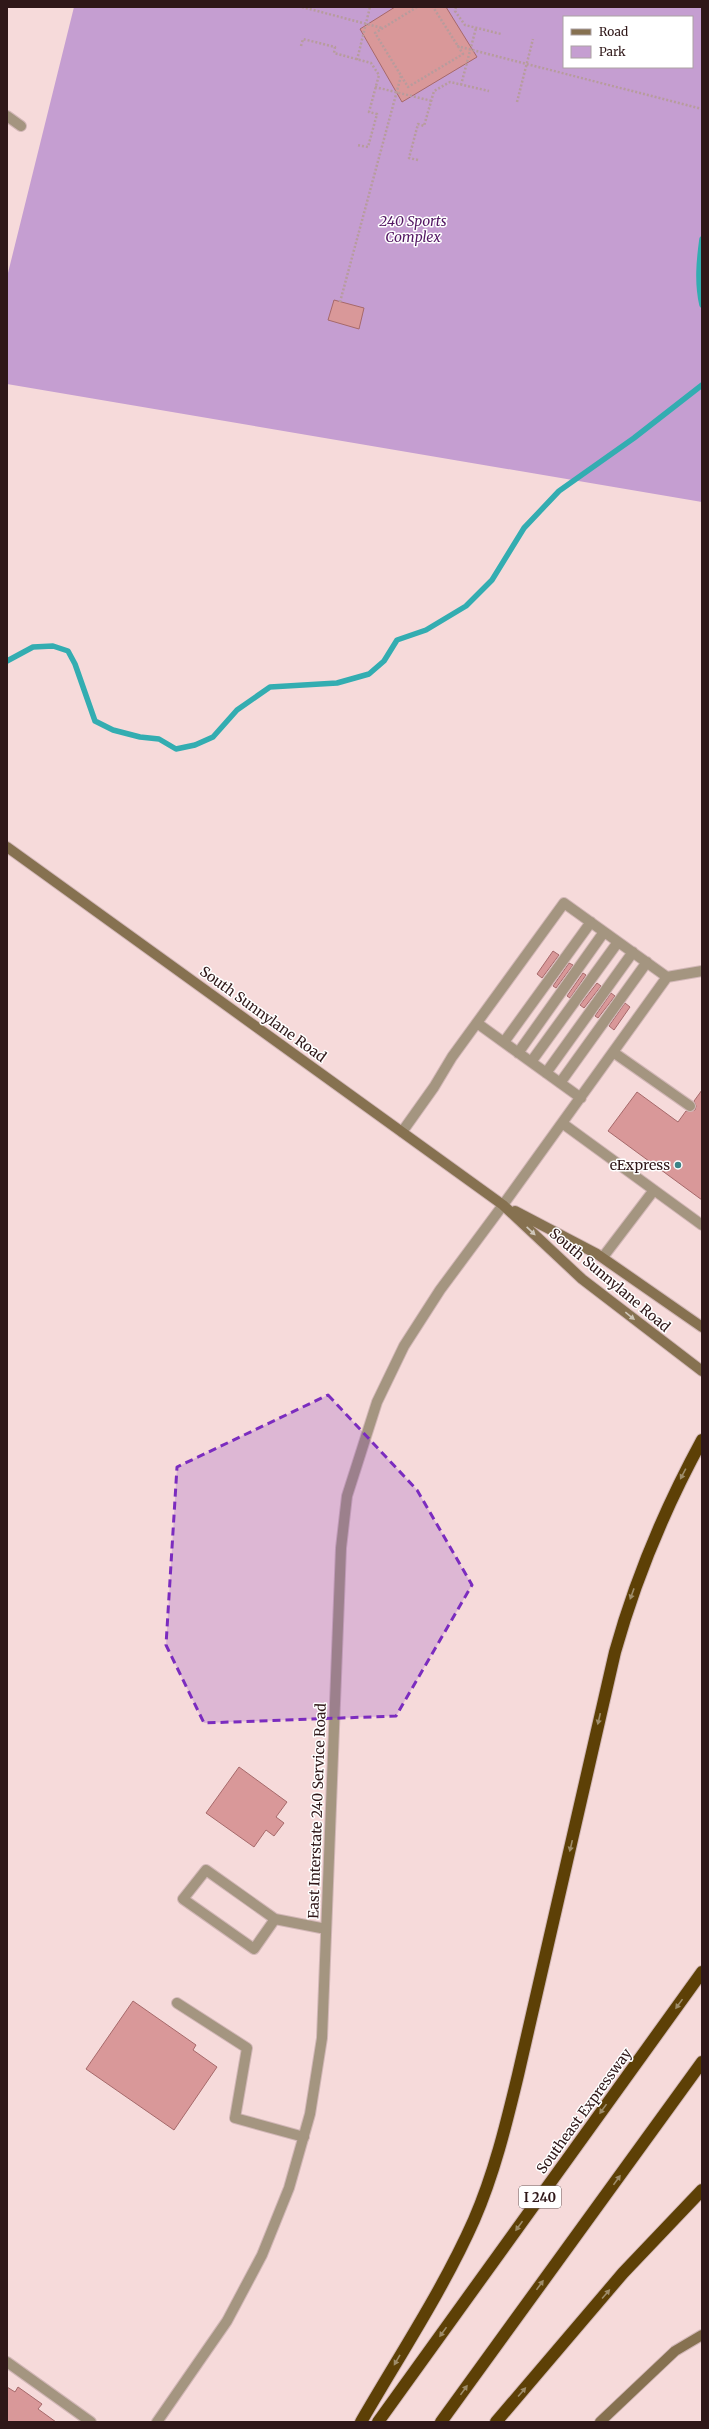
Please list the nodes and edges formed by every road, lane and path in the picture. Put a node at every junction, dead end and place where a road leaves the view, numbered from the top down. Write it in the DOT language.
graph roads {
  1 [pos="302,7"];
  2 [pos="370,7"];
  3 [pos="417,7"];
  4 [pos="433,7"];
  5 [pos="456,7"];
  6 [pos="366,24"];
  7 [pos="383,28"];
  8 [pos="476,28"];
  9 [pos="501,34"];
  10 [pos="533,39"];
  11 [pos="301,46"];
  12 [pos="457,46"];
  13 [pos="470,49"];
  14 [pos="358,60"];
  15 [pos="527,64"];
  16 [pos="401,76"];
  17 [pos="461,85"];
  18 [pos="375,87"];
  19 [pos="396,92"];
  20 [pos="489,92"];
  21 [pos="432,101"];
  22 [pos="517,102"];
  23 [pos="702,109"];
  24 [pos="7,116"];
  25 [pos="21,126"];
  26 [pos="357,145"];
  27 [pos="418,160"];
  28 [pos="340,302"];
  29 [pos="7,846"];
  30 [pos="590,922"];
  31 [pos="604,932"];
  32 [pos="618,942"];
  33 [pos="632,952"];
  34 [pos="647,962"];
  35 [pos="702,971"];
  36 [pos="667,977"];
  37 [pos="477,1023"];
  38 [pos="504,1042"];
  39 [pos="518,1052"];
  40 [pos="614,1052"];
  41 [pos="531,1062"];
  42 [pos="546,1073"];
  43 [pos="560,1083"];
  44 [pos="580,1098"];
  45 [pos="690,1106"];
  46 [pos="562,1123"];
  47 [pos="402,1132"];
  48 [pos="654,1190"];
  49 [pos="503,1205"];
  50 [pos="702,1225"];
  51 [pos="602,1258"];
  52 [pos="702,1327"];
  53 [pos="702,1371"];
  54 [pos="702,1440"];
  55 [pos="275,1919"];
  56 [pos="326,1930"];
  57 [pos="702,1972"];
  58 [pos="177,2003"];
  59 [pos="702,2062"];
  60 [pos="304,2137"];
  61 [pos="702,2190"];
  62 [pos="702,2335"];
  63 [pos="7,2362"];
  64 [pos="91,2422"];
  65 [pos="157,2422"];
  66 [pos="361,2422"];
  67 [pos="378,2422"];
  68 [pos="441,2422"];
  69 [pos="496,2422"];
  70 [pos="600,2422"];
  1 -- 6 [label="path"];
  2 -- 6 [label="path"];
  3 -- 7 [label="path"];
  4 -- 12 [label="path"];
  5 -- 8 [label="path"];
  6 -- 7 [label="path"];
  6 -- 14 [label="path"];
  7 -- 16 [label="path"];
  8 -- 9 [label="path"];
  8 -- 13 [label="path"];
  10 -- 15 [label="path"];
  11 -- 14 [label="path"];
  12 -- 13 [label="path"];
  12 -- 16 [label="path"];
  13 -- 15 [label="path"];
  13 -- 17 [label="path"];
  14 -- 18 [label="path"];
  15 -- 22 [label="path"];
  15 -- 23 [label="path"];
  16 -- 19 [label="path"];
  17 -- 20 [label="path"];
  17 -- 21 [label="path"];
  18 -- 19 [label="path"];
  18 -- 26 [label="path"];
  19 -- 21 [label="path"];
  19 -- 28 [label="path"];
  21 -- 27 [label="path"];
  24 -- 25 [label="street"];
  29 -- 47 [label="main road, South Sunnylane Road"];
  30 -- 31 [label="street"];
  30 -- 37 [label="street"];
  30 -- 38 [label="street"];
  31 -- 32 [label="street"];
  31 -- 39 [label="street"];
  32 -- 33 [label="street"];
  32 -- 41 [label="street"];
  33 -- 34 [label="street"];
  33 -- 42 [label="street"];
  34 -- 36 [label="street"];
  34 -- 43 [label="street"];
  35 -- 36 [label="street"];
  36 -- 40 [label="street, East Interstate 240 Service Road"];
  37 -- 38 [label="street"];
  37 -- 47 [label="street"];
  38 -- 39 [label="street"];
  39 -- 41 [label="street"];
  40 -- 44 [label="street, East Interstate 240 Service Road"];
  40 -- 45 [label="street"];
  41 -- 42 [label="street"];
  42 -- 43 [label="street"];
  43 -- 44 [label="street"];
  44 -- 46 [label="street, East Interstate 240 Service Road"];
  46 -- 48 [label="street"];
  46 -- 49 [label="street, East Interstate 240 Service Road"];
  47 -- 49 [label="main road, South Sunnylane Road"];
  48 -- 50 [label="street"];
  48 -- 51 [label="street"];
  49 -- 51 [label="main road, South Sunnylane Road"];
  49 -- 53 [label="main road, South Sunnylane Road, one-way"];
  49 -- 56 [label="street, East Interstate 240 Service Road"];
  51 -- 52 [label="main road, South Sunnylane Road"];
  54 -- 66 [label="highway, one-way"];
  55 -- 55 [label="street"];
  55 -- 56 [label="street"];
  56 -- 60 [label="street, East Interstate 240 Service Road"];
  57 -- 67 [label="highway, Southeast Expressway / I 240, one-way"];
  58 -- 60 [label="street"];
  68 -- 59 [label="highway, one-way"];
  60 -- 65 [label="street, East Interstate 240 Service Road"];
  69 -- 61 [label="highway, one-way"];
  62 -- 70 [label="main road"];
  63 -- 64 [label="street"];
}
